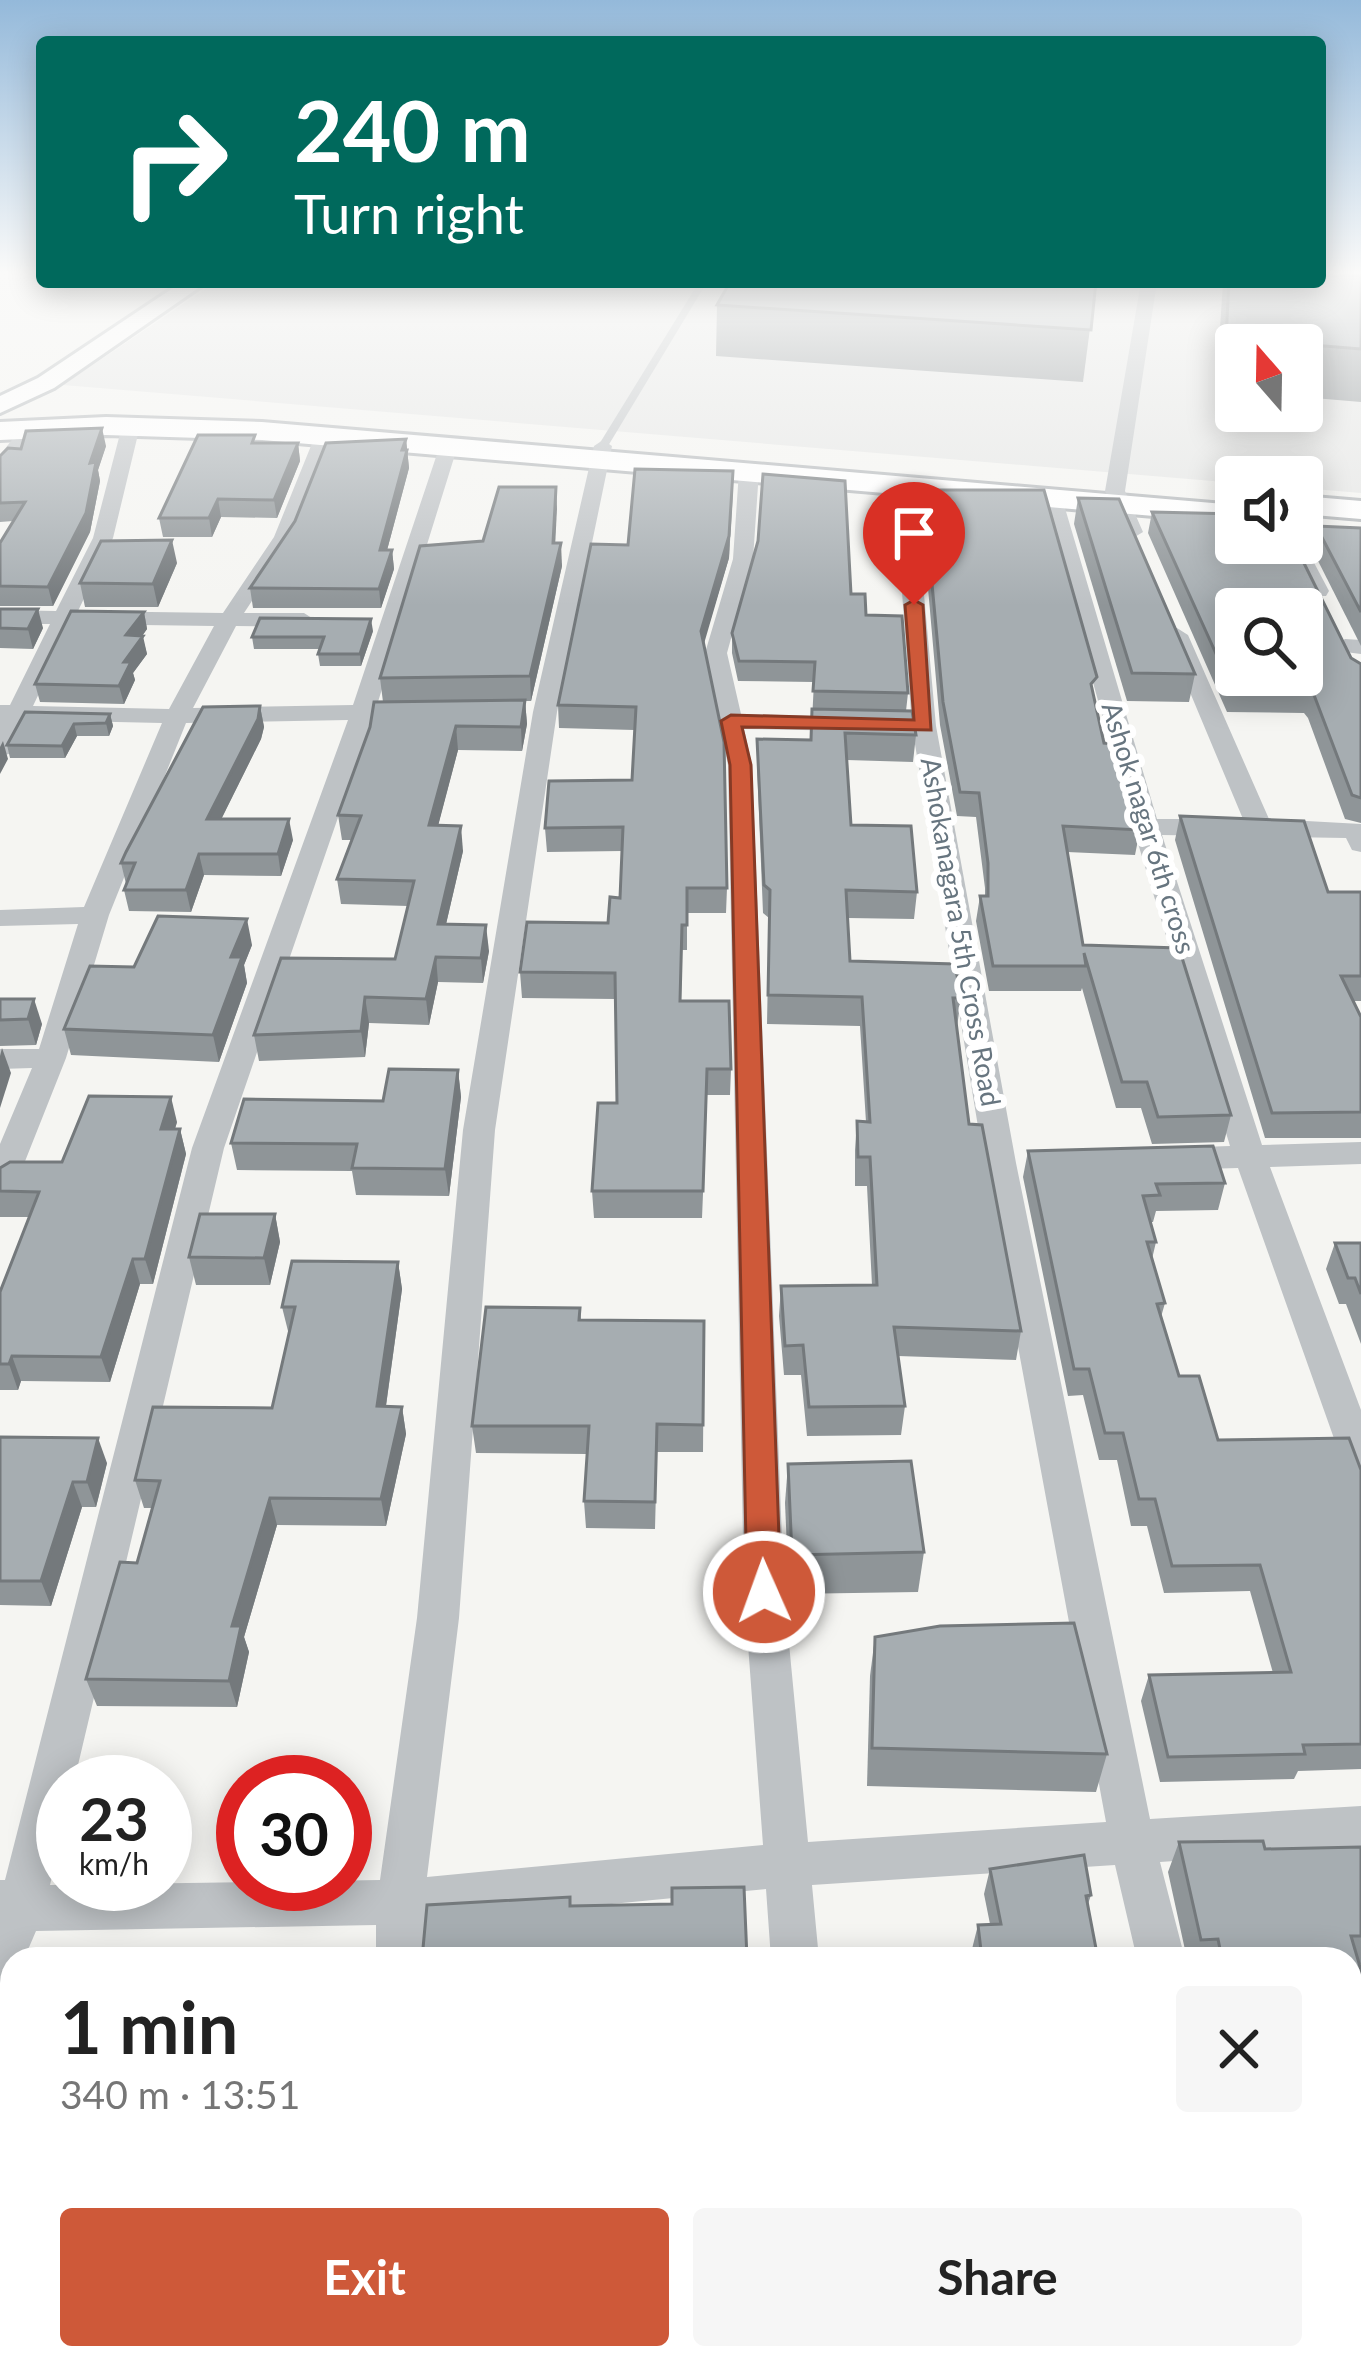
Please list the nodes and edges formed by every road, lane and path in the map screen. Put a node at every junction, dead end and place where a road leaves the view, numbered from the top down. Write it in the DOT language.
graph roads {
  1 [pos="41,386"];
  2 [pos="642,386"];
  3 [pos="1134,386"];
  4 [pos="6,402"];
  5 [pos="0,422"];
  6 [pos="88,423"];
  7 [pos="131,426"];
  8 [pos="15,430"];
  9 [pos="324,436"];
  10 [pos="449,445"];
  11 [pos="602,452"];
  12 [pos="0,468"];
  13 [pos="749,471"];
  14 [pos="904,484"];
  15 [pos="1118,497"];
  16 [pos="1052,498"];
  17 [pos="1215,499"];
  18 [pos="1323,507"];
  19 [pos="1361,510"];
  20 [pos="1215,511"];
  21 [pos="1323,521"];
  22 [pos="1361,524"];
  23 [pos="1139,547"];
  24 [pos="1305,564"];
  25 [pos="1167,611"];
  26 [pos="0,617"];
  27 [pos="63,617"];
  28 [pos="322,620"];
  29 [pos="228,621"];
  30 [pos="1341,631"];
  31 [pos="1361,679"];
  32 [pos="9,712"];
  33 [pos="363,712"];
  34 [pos="409,712"];
  35 [pos="177,716"];
  36 [pos="731,721"];
  37 [pos="903,725"];
  38 [pos="0,749"];
  39 [pos="1259,826"];
  40 [pos="1146,827"];
  41 [pos="1360,836"];
  42 [pos="95,916"];
  43 [pos="0,918"];
  44 [pos="51,1058"];
  45 [pos="0,1059"];
  46 [pos="1361,1154"];
  47 [pos="1250,1156"];
  48 [pos="1136,1160"];
  49 [pos="3,1167"];
  50 [pos="1361,1461"];
  51 [pos="1361,1827"];
  52 [pos="1132,1842"];
  53 [pos="787,1865"];
  54 [pos="400,1903"];
  55 [pos="10,1905"];
  56 [pos="2,1947"];
  57 [pos="400,1947"];
  58 [pos="794,1947"];
  59 [pos="1158,1947"];
  1 -- 4 [label="main road"];
  2 -- 11 [label="lane"];
  3 -- 15 [label="street"];
  4 -- 6 [label="main road"];
  5 -- 6 [label="main road"];
  6 -- 7 [label="main road"];
  6 -- 8 [label="main road"];
  6 -- 11 [label="main road"];
  7 -- 9 [label="main road"];
  7 -- 27 [label="street"];
  8 -- 12 [label="street"];
  9 -- 10 [label="main road"];
  9 -- 29 [label="street"];
  10 -- 11 [label="main road"];
  10 -- 33 [label="street"];
  11 -- 13 [label="main road"];
  11 -- 15 [label="main road"];
  11 -- 54 [label="street"];
  13 -- 14 [label="main road"];
  13 -- 36 [label="street"];
  14 -- 16 [label="main road"];
  14 -- 37 [label="street, Ashokanagara 5th Cross Road"];
  15 -- 16 [label="main road"];
  15 -- 17 [label="main road"];
  15 -- 20 [label="main road"];
  15 -- 23 [label="street"];
  16 -- 40 [label="street, Ashok nagar 6th cross"];
  18 -- 19 [label="main road"];
  21 -- 22 [label="main road"];
  24 -- 30 [label="street"];
  25 -- 39 [label="street"];
  26 -- 27 [label="street"];
  27 -- 29 [label="street"];
  27 -- 32 [label="street"];
  28 -- 29 [label="street"];
  29 -- 35 [label="street"];
  30 -- 31 [label="street"];
  32 -- 35 [label="street"];
  32 -- 38 [label="street"];
  33 -- 34 [label="street"];
  33 -- 35 [label="street"];
  33 -- 55 [label="street"];
  35 -- 42 [label="street"];
  36 -- 37 [label="street"];
  36 -- 53 [label="street"];
  37 -- 52 [label="street, Ashokanagara 5th Cross Road"];
  39 -- 40 [label="street"];
  39 -- 41 [label="street"];
  40 -- 47 [label="street, Ashok nagar 6th cross"];
  42 -- 43 [label="street"];
  42 -- 44 [label="street"];
  44 -- 45 [label="street"];
  44 -- 49 [label="street"];
  46 -- 47 [label="street"];
  47 -- 48 [label="street"];
  47 -- 50 [label="street, Ashok nagar 6th cross"];
  51 -- 52 [label="street"];
  52 -- 53 [label="street"];
  52 -- 59 [label="street, Ashokanagara 5th Cross Road"];
  53 -- 54 [label="street"];
  53 -- 58 [label="street"];
  54 -- 55 [label="street"];
  54 -- 57 [label="street"];
  55 -- 56 [label="street"];
}
